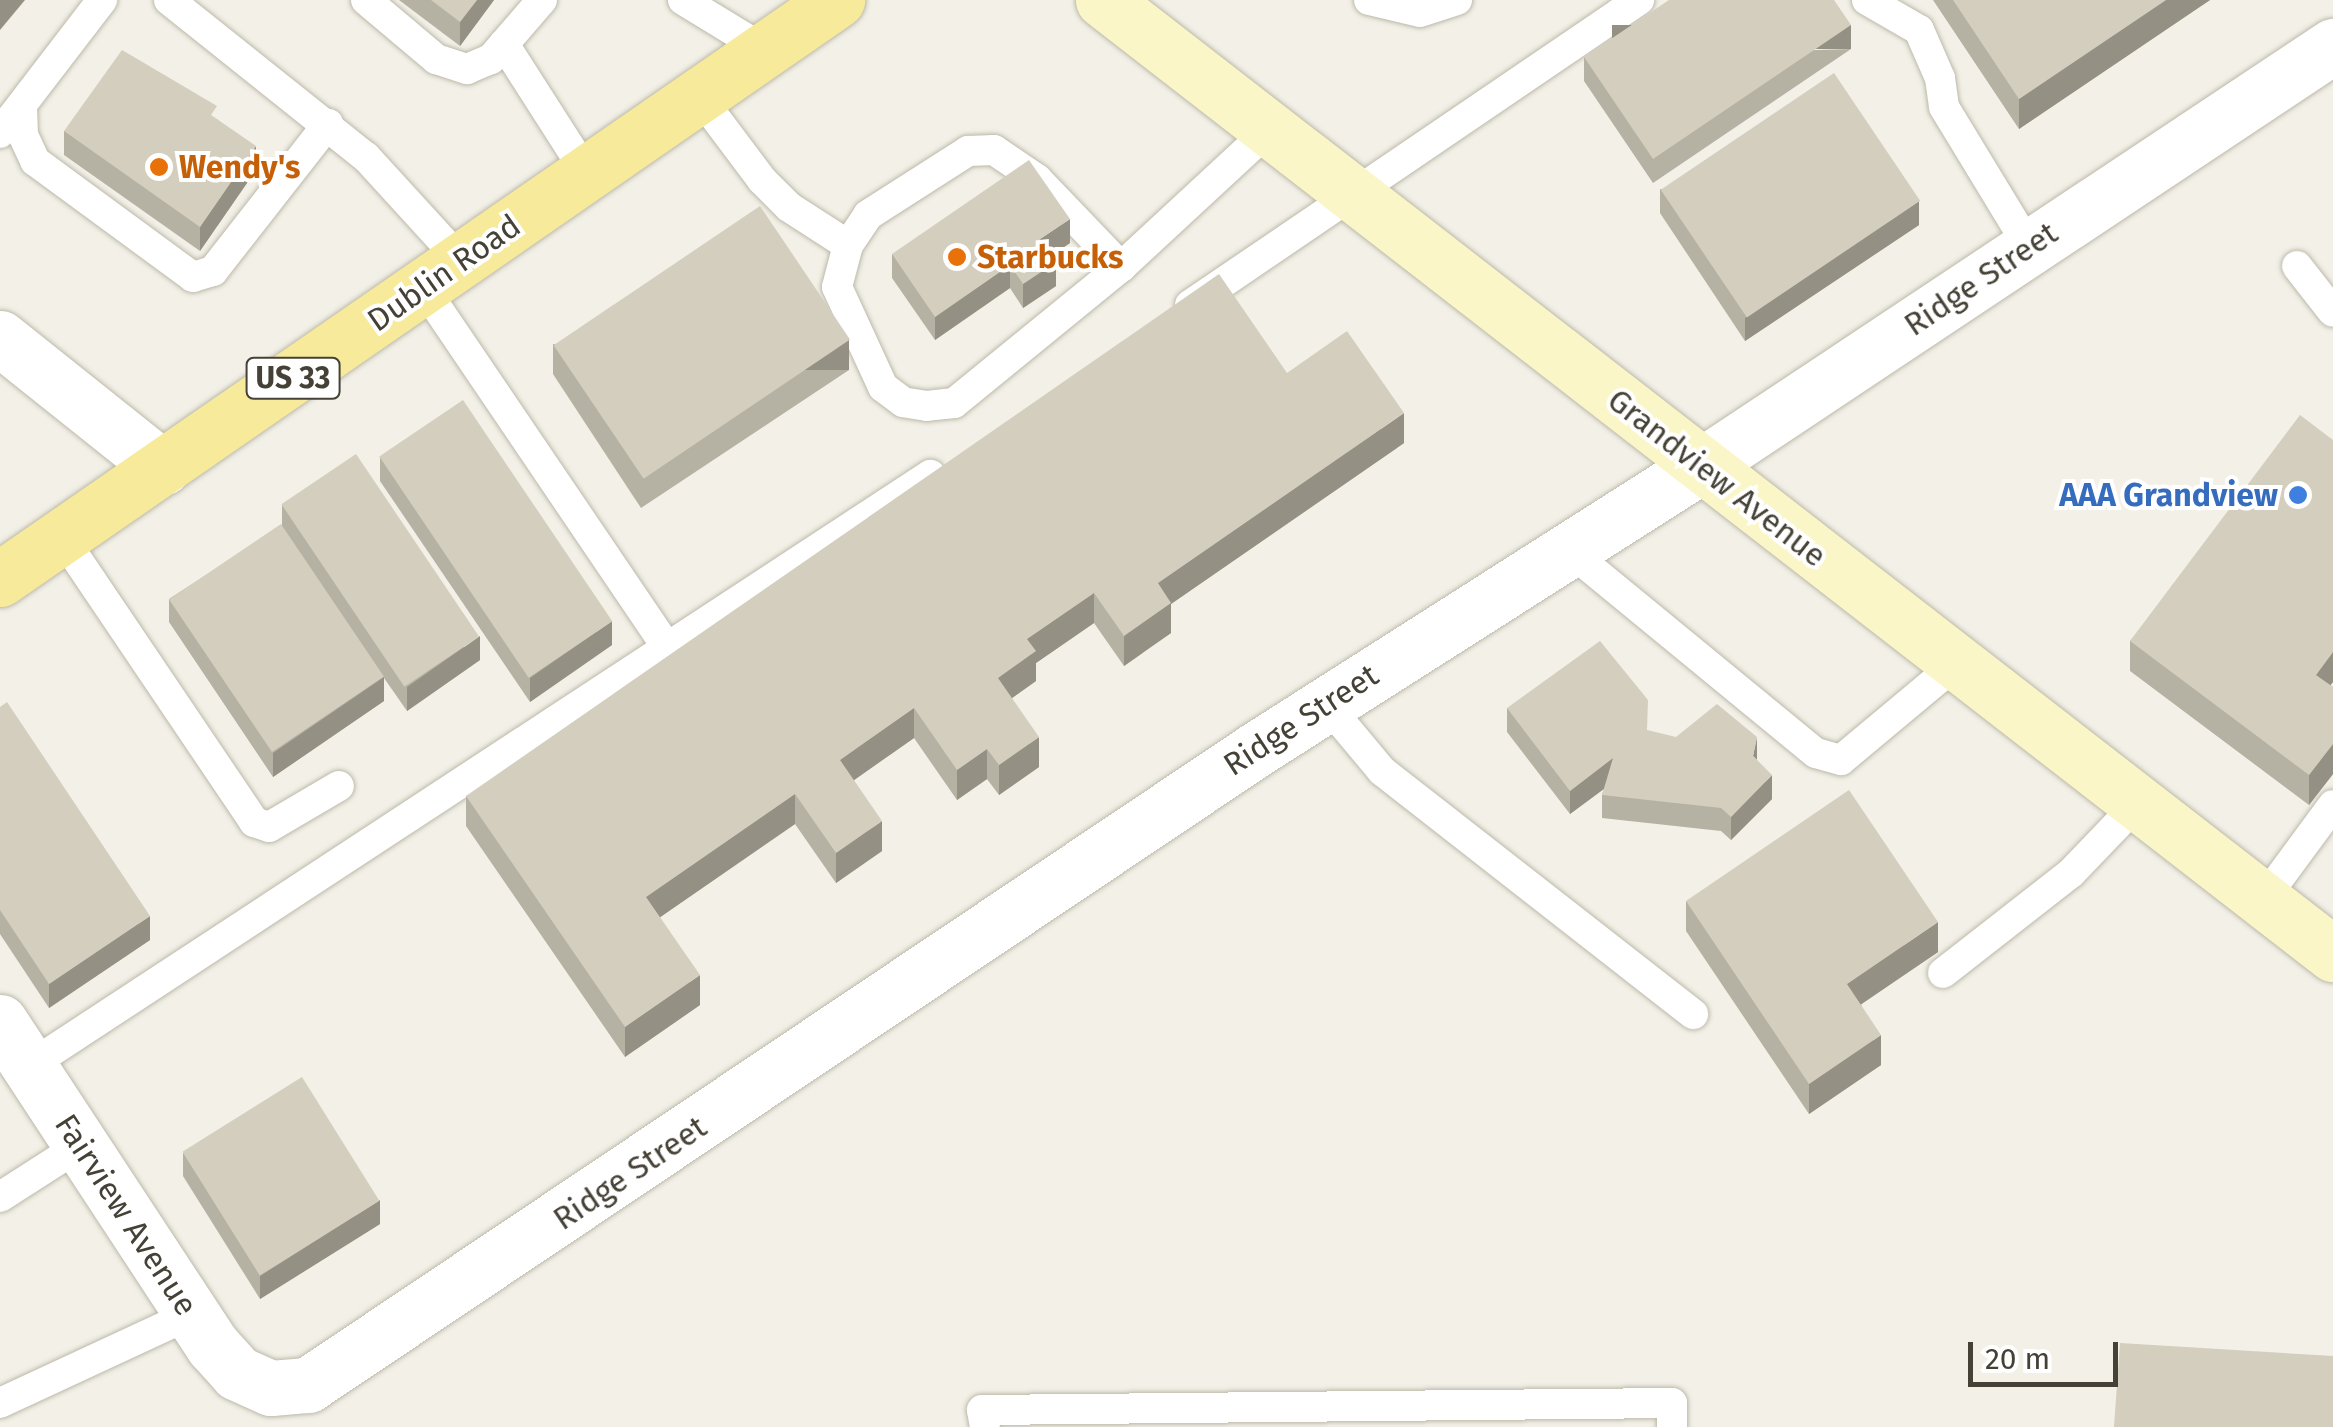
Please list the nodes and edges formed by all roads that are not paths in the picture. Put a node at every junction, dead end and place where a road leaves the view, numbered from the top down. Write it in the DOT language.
graph roads {
  1 [pos="102,0"];
  2 [pos="168,0"];
  3 [pos="366,0"];
  4 [pos="542,0"];
  5 [pos="683,0"];
  6 [pos="837,0"];
  7 [pos="1103,0"];
  8 [pos="1369,0"];
  9 [pos="1458,0"];
  10 [pos="1638,0"];
  11 [pos="1867,0"];
  12 [pos="1597,12"];
  13 [pos="504,44"];
  14 [pos="2333,46"];
  15 [pos="765,50"];
  16 [pos="699,96"];
  17 [pos="22,107"];
  18 [pos="328,124"];
  19 [pos="1269,130"];
  20 [pos="0,132"];
  21 [pos="587,174"];
  22 [pos="1356,197"];
  23 [pos="848,245"];
  24 [pos="2029,247"];
  25 [pos="2298,266"];
  26 [pos="1121,267"];
  27 [pos="442,274"];
  28 [pos="2333,312"];
  29 [pos="1169,318"];
  30 [pos="0,338"];
  31 [pos="952,461"];
  32 [pos="1700,466"];
  33 [pos="162,468"];
  34 [pos="62,536"];
  35 [pos="1566,548"];
  36 [pos="0,578"];
  37 [pos="668,648"];
  38 [pos="1958,663"];
  39 [pos="1326,704"];
  40 [pos="339,786"];
  41 [pos="2139,802"];
  42 [pos="2333,805"];
  43 [pos="2264,900"];
  44 [pos="2333,954"];
  45 [pos="1943,973"];
  46 [pos="1693,1014"];
  47 [pos="14,1044"];
  48 [pos="81,1145"];
  49 [pos="0,1197"];
  50 [pos="192,1314"];
  51 [pos="271,1388"];
  52 [pos="0,1403"];
  53 [pos="985,1427"];
  54 [pos="1672,1427"];
  1 -- 17 [label="lane"];
  2 -- 18 [label="lane"];
  3 -- 13 [label="lane"];
  4 -- 13 [label="lane"];
  5 -- 15 [label="lane"];
  6 -- 15 [label="main road, Dublin Road / US 33"];
  7 -- 19 [label="main road, Grandview Avenue"];
  8 -- 9 [label="lane"];
  10 -- 12 [label="lane"];
  11 -- 24 [label="lane"];
  12 -- 22 [label="lane"];
  13 -- 21 [label="lane"];
  14 -- 24 [label="street, Ridge Street"];
  15 -- 16 [label="main road, Dublin Road / US 33"];
  16 -- 21 [label="main road, Dublin Road / US 33"];
  16 -- 23 [label="lane"];
  17 -- 18 [label="lane"];
  17 -- 20 [label="lane"];
  18 -- 27 [label="lane"];
  19 -- 22 [label="main road, Grandview Avenue"];
  19 -- 26 [label="lane"];
  21 -- 27 [label="main road, Dublin Road / US 33"];
  22 -- 29 [label="lane"];
  22 -- 32 [label="main road, Grandview Avenue"];
  23 -- 26 [label="lane"];
  23 -- 26 [label="lane"];
  24 -- 32 [label="street, Ridge Street"];
  25 -- 28 [label="lane"];
  27 -- 33 [label="main road, Dublin Road / US 33"];
  27 -- 37 [label="lane"];
  30 -- 33 [label="street"];
  31 -- 37 [label="lane"];
  32 -- 35 [label="street, Ridge Street"];
  32 -- 38 [label="main road, Grandview Avenue"];
  33 -- 34 [label="main road, Dublin Road / US 33"];
  34 -- 36 [label="main road, Dublin Road / US 33"];
  34 -- 40 [label="lane"];
  35 -- 38 [label="lane"];
  35 -- 39 [label="street, Ridge Street"];
  37 -- 47 [label="lane"];
  38 -- 41 [label="main road, Grandview Avenue"];
  39 -- 46 [label="lane"];
  39 -- 51 [label="street, Ridge Street"];
  41 -- 43 [label="main road, Grandview Avenue"];
  41 -- 45 [label="lane"];
  42 -- 43 [label="lane"];
  43 -- 44 [label="main road, Grandview Avenue"];
  47 -- 48 [label="street, Fairview Avenue"];
  48 -- 49 [label="lane"];
  48 -- 50 [label="street, Fairview Avenue"];
  50 -- 51 [label="street, Fairview Avenue"];
  50 -- 52 [label="lane"];
  53 -- 54 [label="lane"];
}
